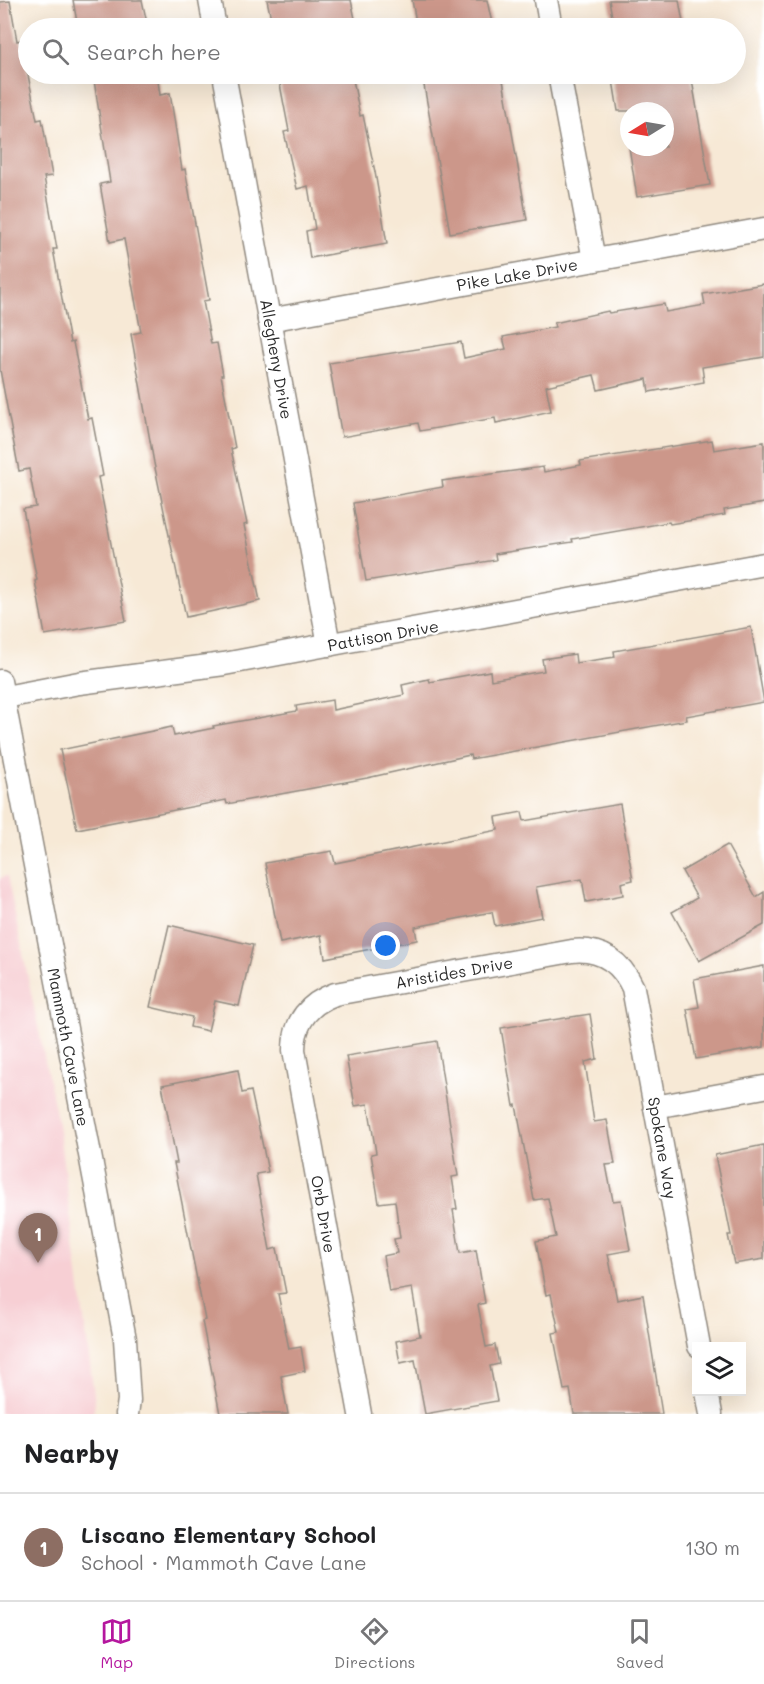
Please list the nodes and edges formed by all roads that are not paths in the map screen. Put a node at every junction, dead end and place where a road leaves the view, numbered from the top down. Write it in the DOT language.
graph roads {
  1 [pos="210,0"];
  2 [pos="546,0"];
  3 [pos="213,18"];
  4 [pos="549,18"];
  5 [pos="226,84"];
  6 [pos="562,84"];
  7 [pos="764,229"];
  8 [pos="594,260"];
  9 [pos="269,320"];
  10 [pos="764,564"];
  11 [pos="329,645"];
  12 [pos="1,692"];
  13 [pos="610,958"];
  14 [pos="303,1016"];
  15 [pos="764,1087"];
  16 [pos="655,1107"];
  17 [pos="698,1342"];
  18 [pos="708,1396"];
  19 [pos="127,1414"];
  20 [pos="360,1414"];
  21 [pos="711,1414"];
  1 -- 3 [label="street"];
  2 -- 4 [label="street"];
  5 -- 9 [label="street, Allegheny Drive"];
  6 -- 8 [label="street"];
  7 -- 8 [label="street, Pike Lake Drive"];
  8 -- 9 [label="street, Pike Lake Drive"];
  9 -- 11 [label="street, Allegheny Drive"];
  10 -- 11 [label="street, Pattison Drive"];
  11 -- 12 [label="street, Pattison Drive"];
  12 -- 19 [label="street, Mammoth Cave Lane"];
  13 -- 14 [label="street, Aristides Drive"];
  13 -- 16 [label="street, Spokane Way"];
  14 -- 20 [label="street, Orb Drive"];
  15 -- 16 [label="street"];
  16 -- 17 [label="street, Spokane Way"];
  18 -- 21 [label="street"];
}
